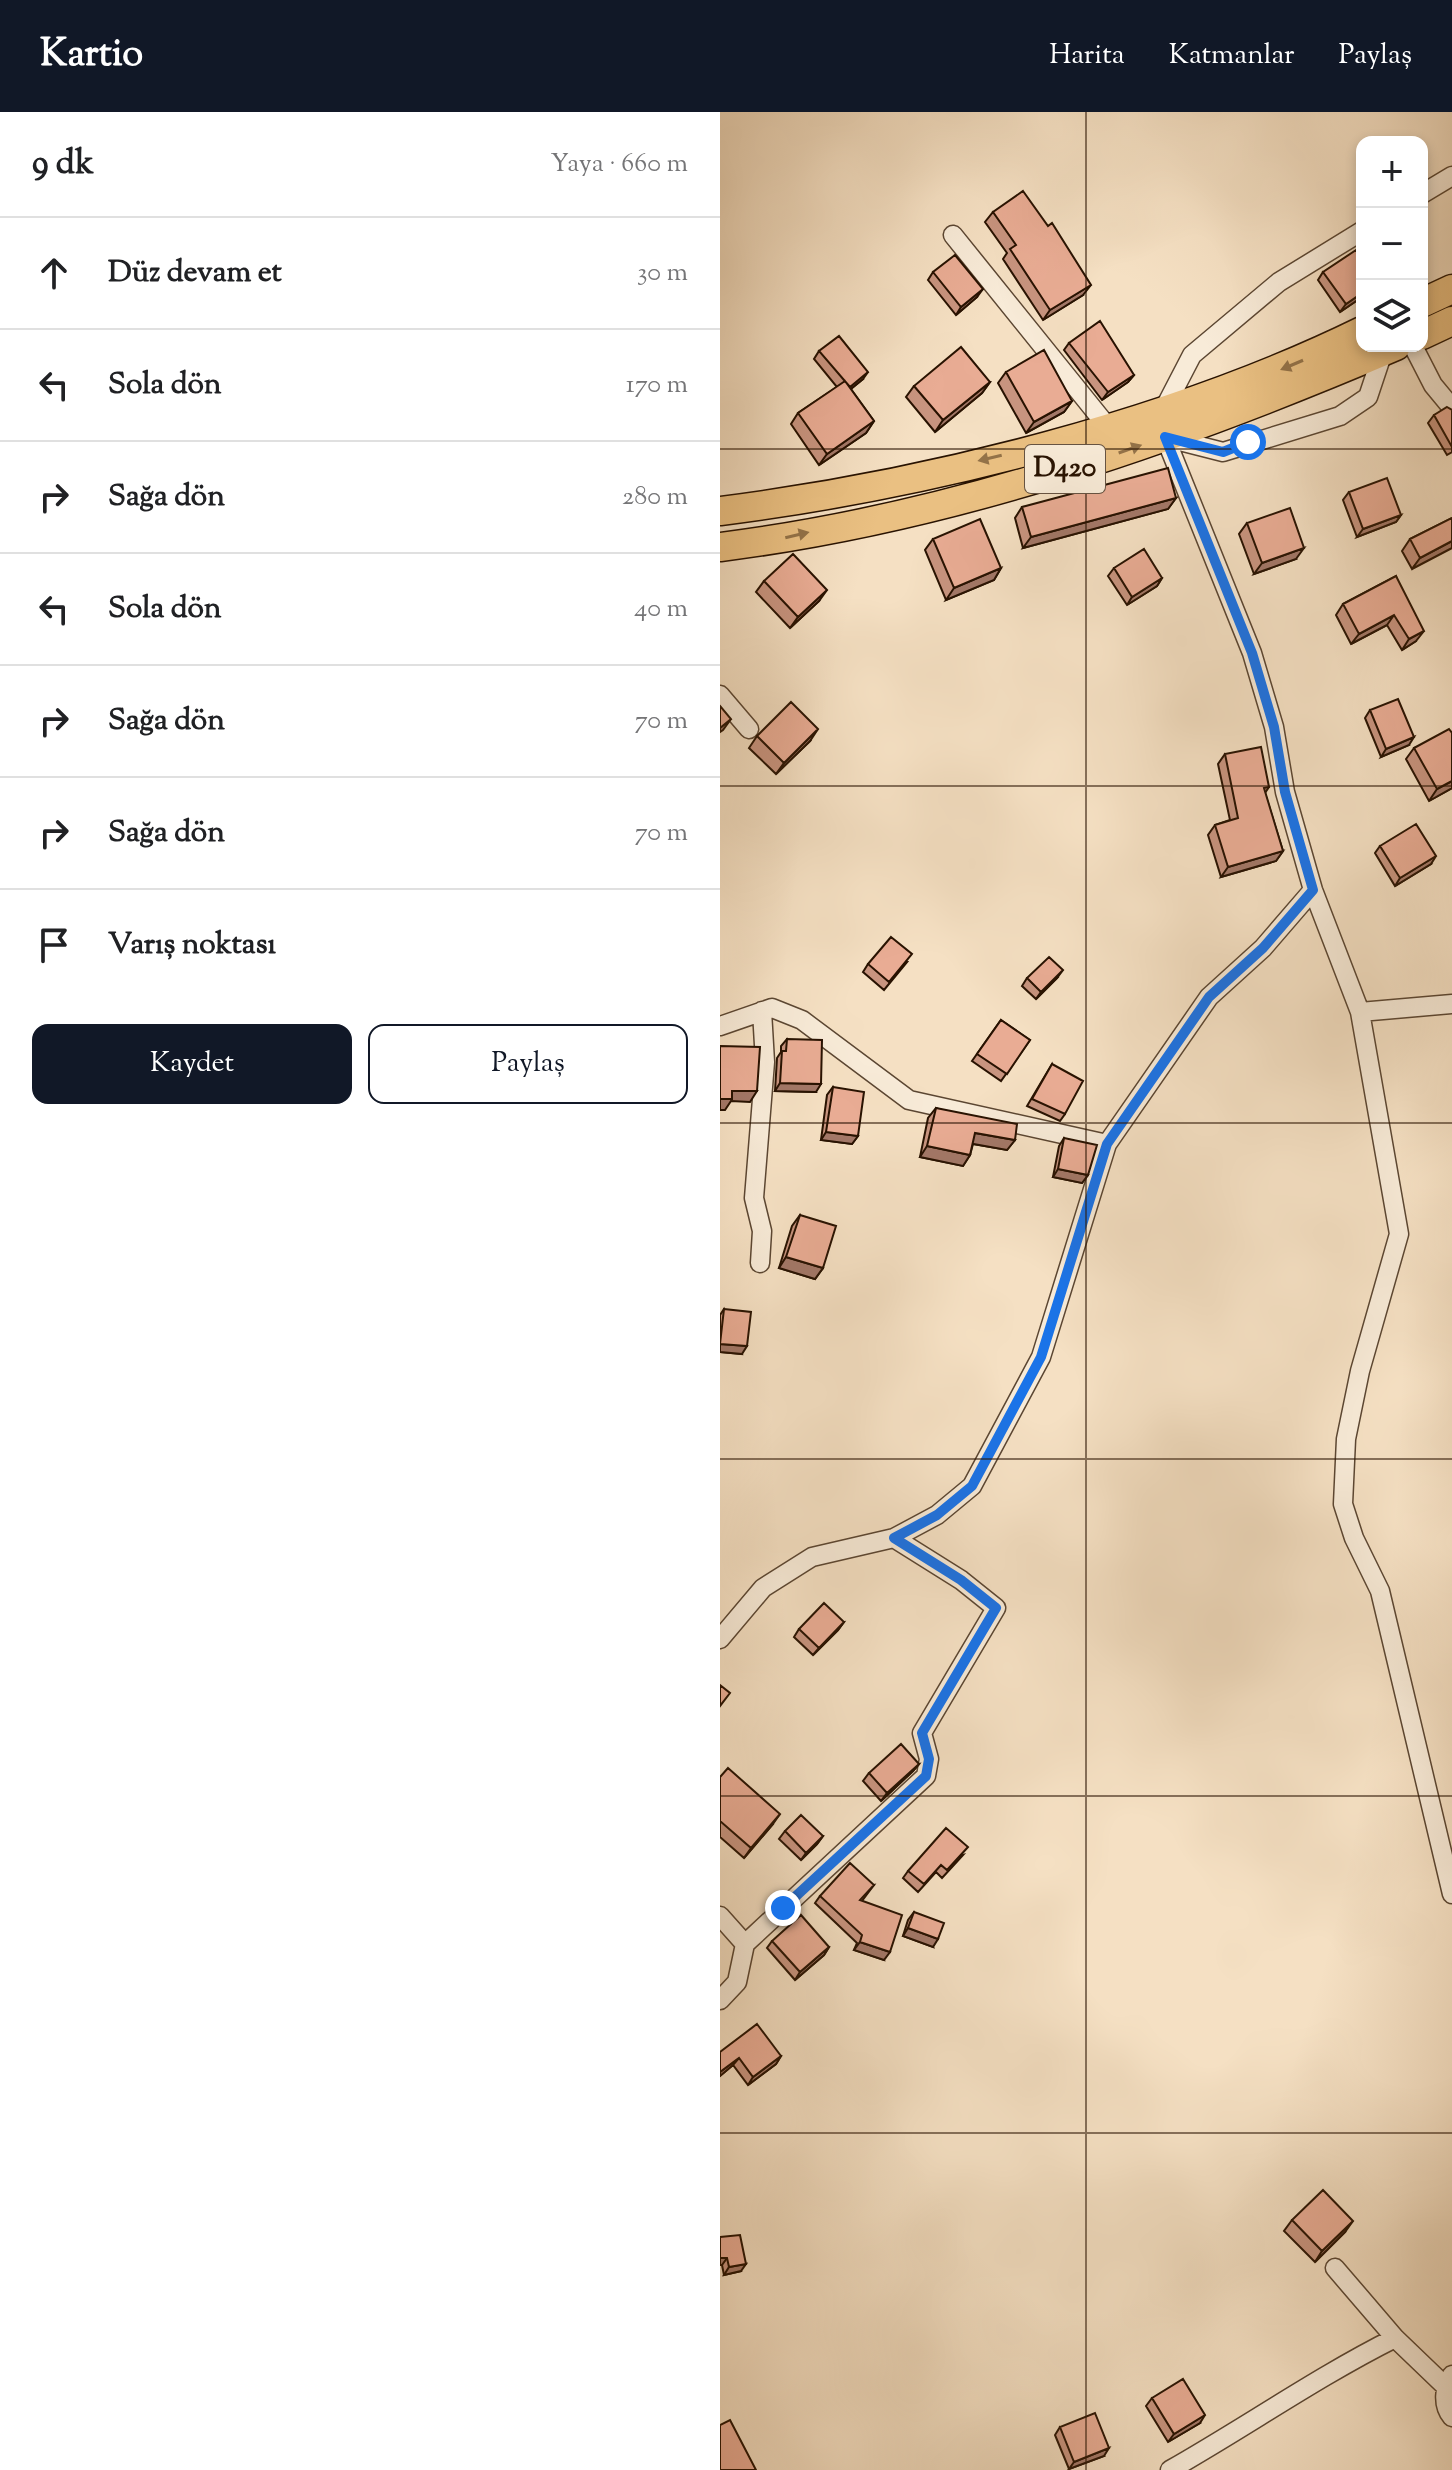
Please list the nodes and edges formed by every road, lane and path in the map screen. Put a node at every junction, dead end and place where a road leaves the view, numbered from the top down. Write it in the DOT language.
graph roads {
  1 [pos="1452,176"];
  2 [pos="1428,190"];
  3 [pos="953,235"];
  4 [pos="1356,235"];
  5 [pos="1452,289"];
  6 [pos="1428,300"];
  7 [pos="1452,321"];
  8 [pos="1428,332"];
  9 [pos="1356,334"];
  10 [pos="1381,352"];
  11 [pos="1389,352"];
  12 [pos="1416,352"];
  13 [pos="1452,408"];
  14 [pos="1164,423"];
  15 [pos="1107,426"];
  16 [pos="720,511"];
  17 [pos="720,547"];
  18 [pos="720,695"];
  19 [pos="749,729"];
  20 [pos="1313,890"];
  21 [pos="1452,1004"];
  22 [pos="762,1011"];
  23 [pos="1360,1012"];
  24 [pos="720,1026"];
  25 [pos="1107,1144"];
  26 [pos="760,1263"];
  27 [pos="894,1538"];
  28 [pos="722,1633"];
  29 [pos="1452,1894"];
  30 [pos="720,1916"];
  31 [pos="745,1944"];
  32 [pos="720,2000"];
  33 [pos="1335,2268"];
  34 [pos="1395,2338"];
  35 [pos="1448,2380"];
  36 [pos="1452,2417"];
  37 [pos="1170,2470"];
  1 -- 2 [label="street"];
  3 -- 15 [label="street"];
  4 -- 14 [label="street"];
  5 -- 6 [label="highway"];
  7 -- 8 [label="highway"];
  9 -- 14 [label="highway, D420, one-way"];
  10 -- 14 [label="highway, D420"];
  11 -- 14 [label="street"];
  12 -- 13 [label="street"];
  14 -- 15 [label="highway, D420"];
  17 -- 14 [label="highway, D420, one-way"];
  14 -- 20 [label="street"];
  15 -- 16 [label="highway, D420, one-way"];
  18 -- 19 [label="street"];
  20 -- 23 [label="street"];
  20 -- 25 [label="street"];
  21 -- 23 [label="street"];
  22 -- 24 [label="street"];
  22 -- 25 [label="street"];
  22 -- 26 [label="street"];
  23 -- 29 [label="street"];
  25 -- 27 [label="street"];
  27 -- 28 [label="street"];
  27 -- 31 [label="street"];
  30 -- 31 [label="street"];
  31 -- 32 [label="street"];
  33 -- 34 [label="street"];
  34 -- 35 [label="street"];
  34 -- 37 [label="street"];
  35 -- 36 [label="street"];
}
